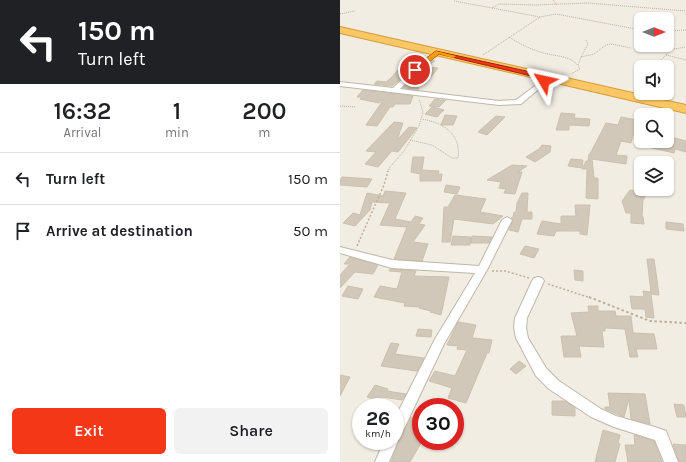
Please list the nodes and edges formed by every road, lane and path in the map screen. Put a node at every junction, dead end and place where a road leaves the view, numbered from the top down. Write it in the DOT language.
graph roads {
  1 [pos="455,0"];
  2 [pos="553,0"];
  3 [pos="557,5"];
  4 [pos="492,8"];
  5 [pos="355,11"];
  6 [pos="686,11"];
  7 [pos="340,14"];
  8 [pos="540,17"];
  9 [pos="634,29"];
  10 [pos="340,30"];
  11 [pos="686,30"];
  12 [pos="674,31"];
  13 [pos="509,37"];
  14 [pos="586,40"];
  15 [pos="686,47"];
  16 [pos="630,48"];
  17 [pos="674,49"];
  18 [pos="438,52"];
  19 [pos="669,52"];
  20 [pos="666,55"];
  21 [pos="581,56"];
  22 [pos="473,60"];
  23 [pos="661,60"];
  24 [pos="686,60"];
  25 [pos="578,64"];
  26 [pos="552,79"];
  27 [pos="340,84"];
  28 [pos="394,91"];
  29 [pos="414,94"];
  30 [pos="340,106"];
  31 [pos="356,107"];
  32 [pos="686,109"];
  33 [pos="421,119"];
  34 [pos="410,140"];
  35 [pos="506,220"];
  36 [pos="340,250"];
  37 [pos="353,254"];
  38 [pos="482,270"];
  39 [pos="538,281"];
  40 [pos="686,323"];
  41 [pos="404,414"];
  42 [pos="387,450"];
  43 [pos="382,462"];
  44 [pos="671,462"];
  1 -- 4 [label="path"];
  2 -- 3 [label="path"];
  3 -- 4 [label="path"];
  3 -- 6 [label="path"];
  4 -- 8 [label="path"];
  5 -- 7 [label="path"];
  8 -- 9 [label="path"];
  8 -- 13 [label="path"];
  10 -- 18 [label="highway"];
  11 -- 12 [label="path"];
  13 -- 22 [label="path"];
  13 -- 25 [label="path"];
  14 -- 21 [label="path"];
  15 -- 17 [label="path"];
  16 -- 21 [label="path"];
  18 -- 22 [label="highway"];
  18 -- 28 [label="street"];
  19 -- 20 [label="path"];
  20 -- 23 [label="path"];
  20 -- 24 [label="path"];
  21 -- 25 [label="path"];
  22 -- 26 [label="highway"];
  25 -- 26 [label="path"];
  26 -- 29 [label="street"];
  26 -- 32 [label="highway"];
  27 -- 28 [label="street"];
  28 -- 29 [label="street"];
  29 -- 33 [label="path"];
  30 -- 31 [label="path"];
  33 -- 34 [label="path"];
  33 -- 34 [label="path"];
  34 -- 37 [label="path"];
  35 -- 38 [label="street"];
  36 -- 37 [label="street"];
  37 -- 38 [label="street"];
  38 -- 39 [label="path"];
  38 -- 41 [label="street"];
  39 -- 40 [label="path"];
  39 -- 44 [label="street"];
  42 -- 43 [label="street"];
}
